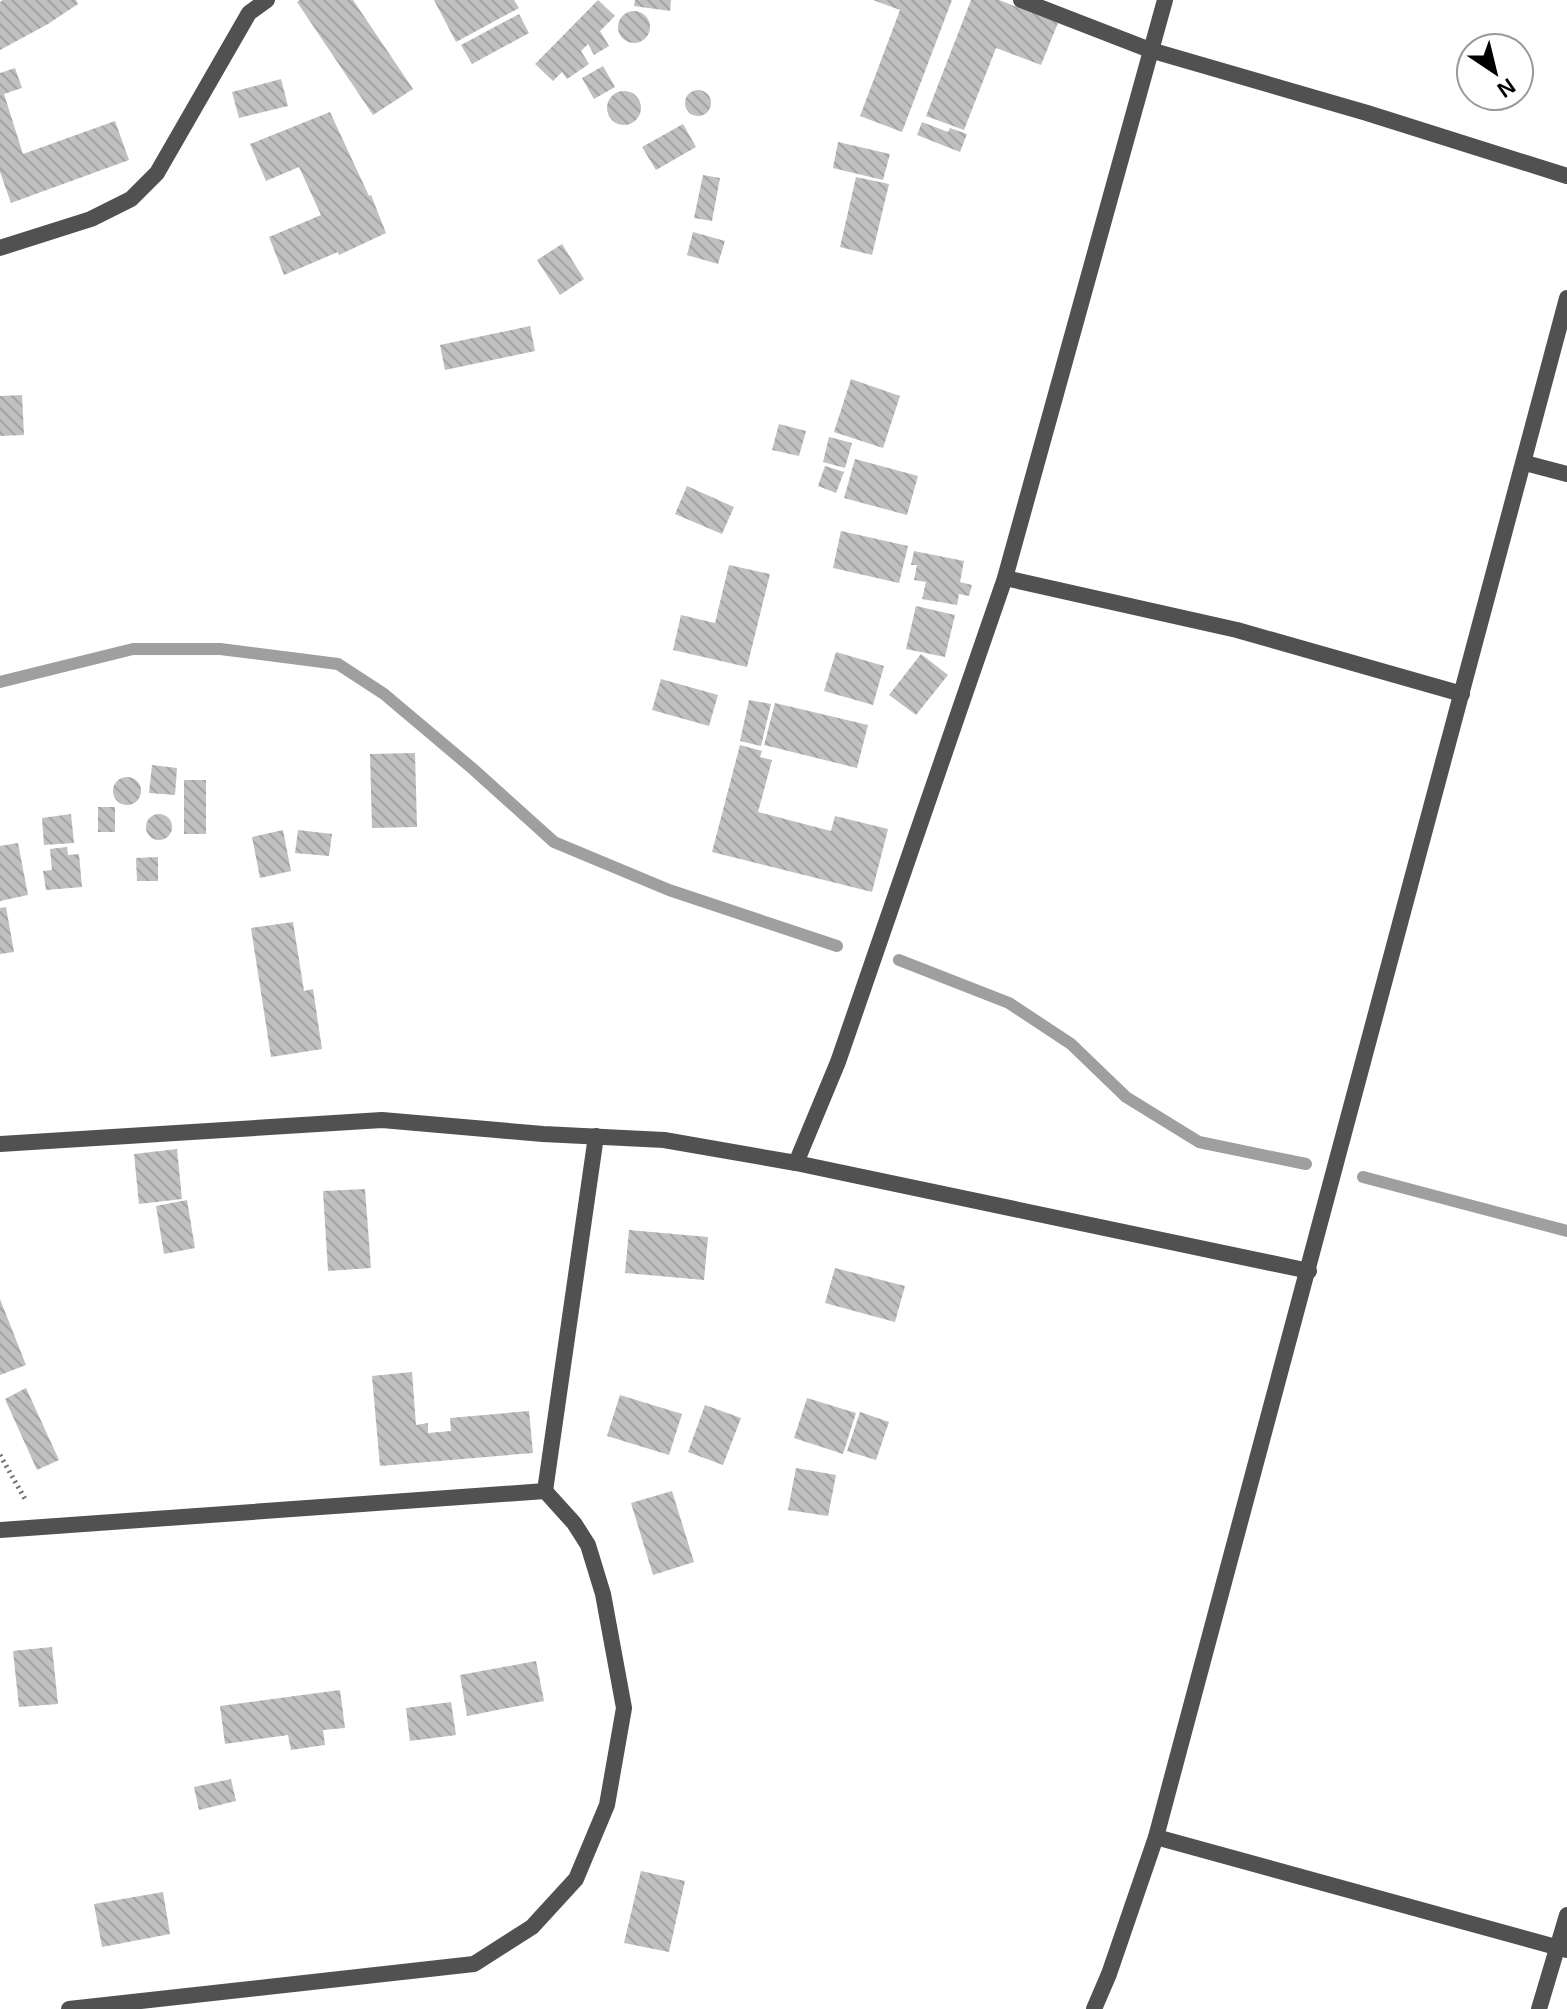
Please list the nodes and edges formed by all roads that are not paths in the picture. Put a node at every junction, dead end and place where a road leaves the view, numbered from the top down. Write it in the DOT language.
graph roads {
  1 [pos="267,0"];
  2 [pos="1021,0"];
  3 [pos="1165,0"];
  4 [pos="1150,50"];
  5 [pos="1567,176"];
  6 [pos="0,248"];
  7 [pos="1567,298"];
  8 [pos="1525,463"];
  9 [pos="1567,474"];
  10 [pos="1005,578"];
  11 [pos="1462,694"];
  12 [pos="596,1136"];
  13 [pos="0,1144"];
  14 [pos="796,1163"];
  15 [pos="1309,1271"];
  16 [pos="545,1491"];
  17 [pos="0,1530"];
  18 [pos="1156,1837"];
  19 [pos="1567,1915"];
  20 [pos="1562,1948"];
  21 [pos="69,2009"];
  22 [pos="1094,2009"];
  23 [pos="1539,2009"];
  1 -- 6 [label="street"];
  2 -- 4 [label="street"];
  3 -- 4 [label="street"];
  4 -- 5 [label="street"];
  4 -- 10 [label="street"];
  7 -- 8 [label="street"];
  8 -- 9 [label="street"];
  8 -- 11 [label="street"];
  10 -- 11 [label="street"];
  10 -- 14 [label="street"];
  11 -- 15 [label="street"];
  12 -- 13 [label="street"];
  12 -- 14 [label="street"];
  12 -- 16 [label="street"];
  14 -- 15 [label="street"];
  15 -- 18 [label="street"];
  16 -- 17 [label="street"];
  16 -- 21 [label="street"];
  18 -- 20 [label="street"];
  18 -- 22 [label="street"];
  19 -- 20 [label="street"];
  20 -- 23 [label="street"];
}
